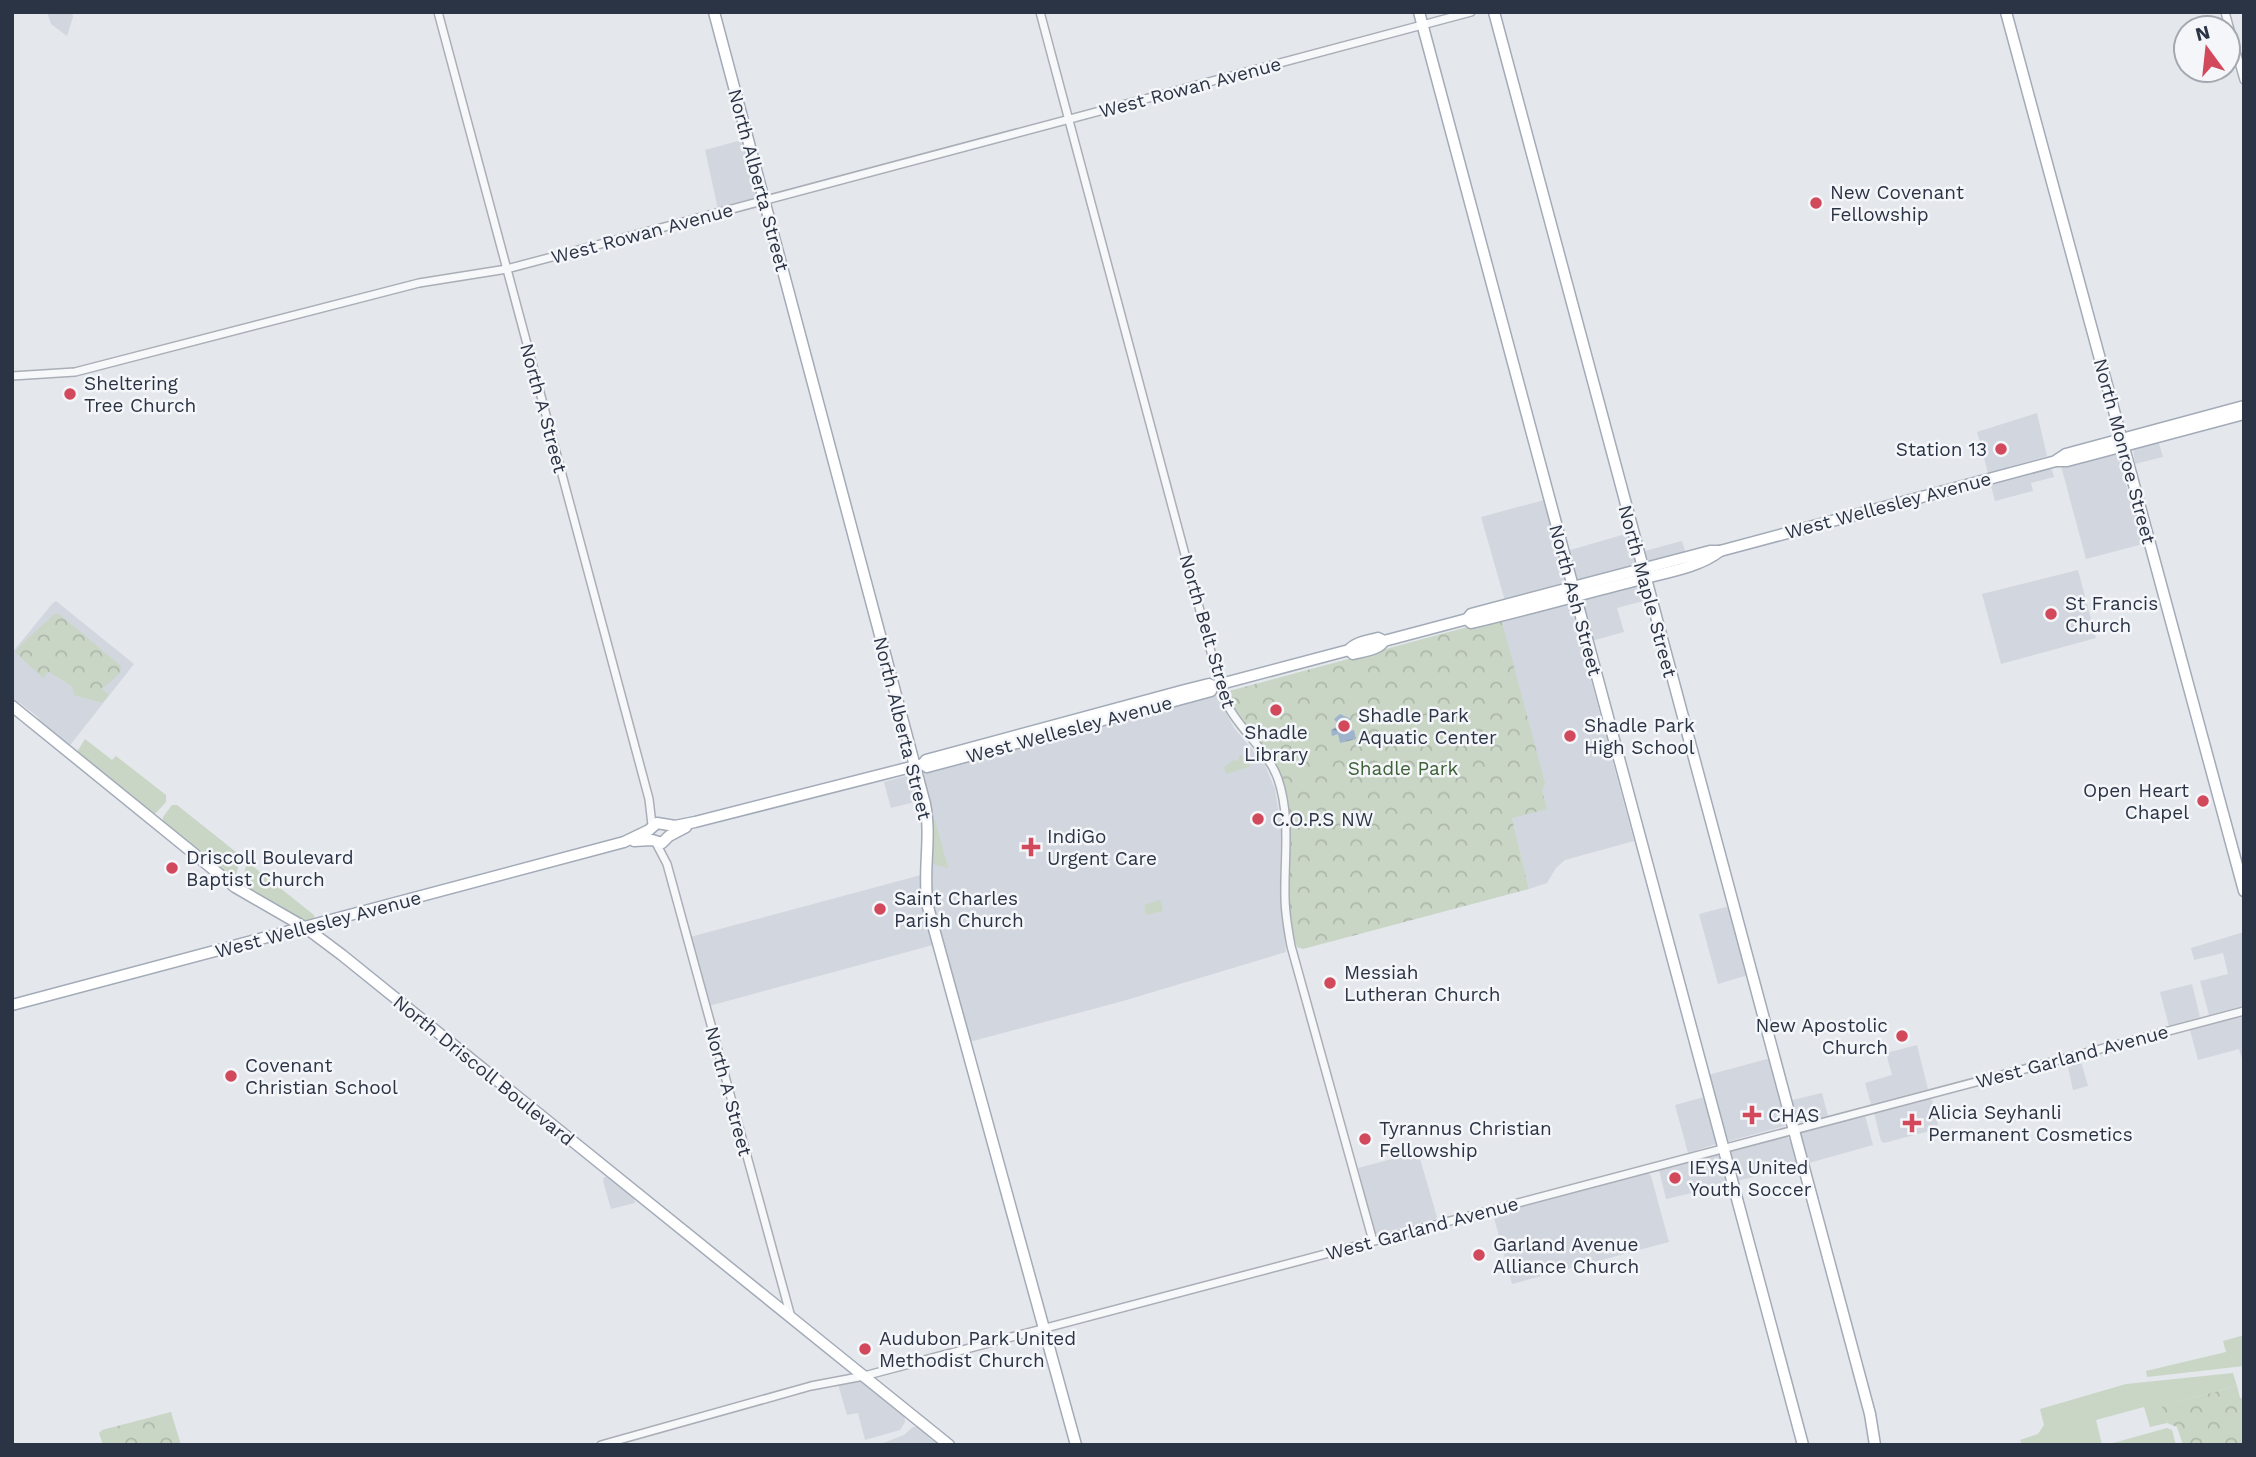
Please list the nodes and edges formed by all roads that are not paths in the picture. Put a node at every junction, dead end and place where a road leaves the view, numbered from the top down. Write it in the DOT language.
graph roads {
  1 [pos="438,12"];
  2 [pos="714,12"];
  3 [pos="1040,12"];
  4 [pos="1419,12"];
  5 [pos="1471,12"];
  6 [pos="1494,12"];
  7 [pos="2006,12"];
  8 [pos="2225,12"];
  9 [pos="1423,25"];
  10 [pos="2244,80"];
  11 [pos="1069,119"];
  12 [pos="764,201"];
  13 [pos="507,269"];
  14 [pos="12,376"];
  15 [pos="2244,406"];
  16 [pos="2244,414"];
  17 [pos="2123,442"];
  18 [pos="2056,461"];
  19 [pos="1643,574"];
  20 [pos="1573,592"];
  21 [pos="1469,621"];
  22 [pos="1217,685"];
  23 [pos="12,706"];
  24 [pos="1053,725"];
  25 [pos="1013,736"];
  26 [pos="1033,739"];
  27 [pos="919,765"];
  28 [pos="659,833"];
  29 [pos="2244,891"];
  30 [pos="306,928"];
  31 [pos="12,1005"];
  32 [pos="2244,1011"];
  33 [pos="1793,1130"];
  34 [pos="1723,1149"];
  35 [pos="1373,1241"];
  36 [pos="791,1317"];
  37 [pos="1043,1327"];
  38 [pos="864,1376"];
  39 [pos="601,1445"];
  40 [pos="949,1445"];
  41 [pos="1076,1445"];
  42 [pos="1803,1445"];
  43 [pos="1875,1445"];
  1 -- 13 [label="street, North A Street"];
  2 -- 12 [label="main road, North Alberta Street"];
  3 -- 11 [label="street, North Belt Street"];
  4 -- 9 [label="main road, North Ash Street"];
  5 -- 9 [label="street, West Rowan Avenue"];
  6 -- 19 [label="main road, North Maple Street"];
  7 -- 17 [label="main road, North Monroe Street"];
  8 -- 10 [label="street"];
  9 -- 11 [label="street, West Rowan Avenue"];
  9 -- 20 [label="main road, North Ash Street"];
  11 -- 12 [label="street, West Rowan Avenue"];
  11 -- 22 [label="street, North Belt Street"];
  12 -- 13 [label="street, West Rowan Avenue"];
  12 -- 27 [label="main road, North Alberta Street"];
  13 -- 14 [label="street, West Rowan Avenue"];
  13 -- 28 [label="street, North A Street"];
  15 -- 17 [label="main road, West Wellesley Avenue"];
  16 -- 17 [label="main road, West Wellesley Avenue"];
  17 -- 18 [label="main road, West Wellesley Avenue"];
  17 -- 18 [label="main road, West Wellesley Avenue"];
  17 -- 29 [label="main road, North Monroe Street"];
  18 -- 19 [label="main road, West Wellesley Avenue"];
  19 -- 20 [label="main road, West Wellesley Avenue"];
  19 -- 33 [label="main road, North Maple Street"];
  20 -- 21 [label="main road, West Wellesley Avenue"];
  20 -- 21 [label="main road, West Wellesley Avenue"];
  20 -- 34 [label="main road, North Ash Street"];
  21 -- 22 [label="main road, West Wellesley Avenue"];
  22 -- 24 [label="main road, West Wellesley Avenue"];
  22 -- 26 [label="main road, West Wellesley Avenue"];
  22 -- 35 [label="street, North Belt Street"];
  23 -- 30 [label="main road, North Driscoll Boulevard"];
  24 -- 25 [label="main road, West Wellesley Avenue"];
  24 -- 26 [label="main road"];
  25 -- 26 [label="main road"];
  25 -- 27 [label="main road, West Wellesley Avenue"];
  26 -- 27 [label="main road, West Wellesley Avenue"];
  27 -- 28 [label="main road, West Wellesley Avenue"];
  27 -- 37 [label="main road, North Alberta Street"];
  28 -- 30 [label="main road, West Wellesley Avenue"];
  28 -- 36 [label="street, North A Street"];
  30 -- 31 [label="main road, West Wellesley Avenue"];
  30 -- 36 [label="main road, North Driscoll Boulevard"];
  32 -- 33 [label="street, West Garland Avenue"];
  33 -- 34 [label="street, West Garland Avenue"];
  33 -- 43 [label="main road, North Maple Street"];
  34 -- 35 [label="street, West Garland Avenue"];
  34 -- 42 [label="main road, North Ash Street"];
  35 -- 37 [label="street, West Garland Avenue"];
  36 -- 38 [label="main road, North Driscoll Boulevard"];
  37 -- 38 [label="street, West Garland Avenue"];
  37 -- 41 [label="main road, North Alberta Street"];
  38 -- 39 [label="street, West Garland Avenue"];
  38 -- 40 [label="main road, North Driscoll Boulevard"];
}
